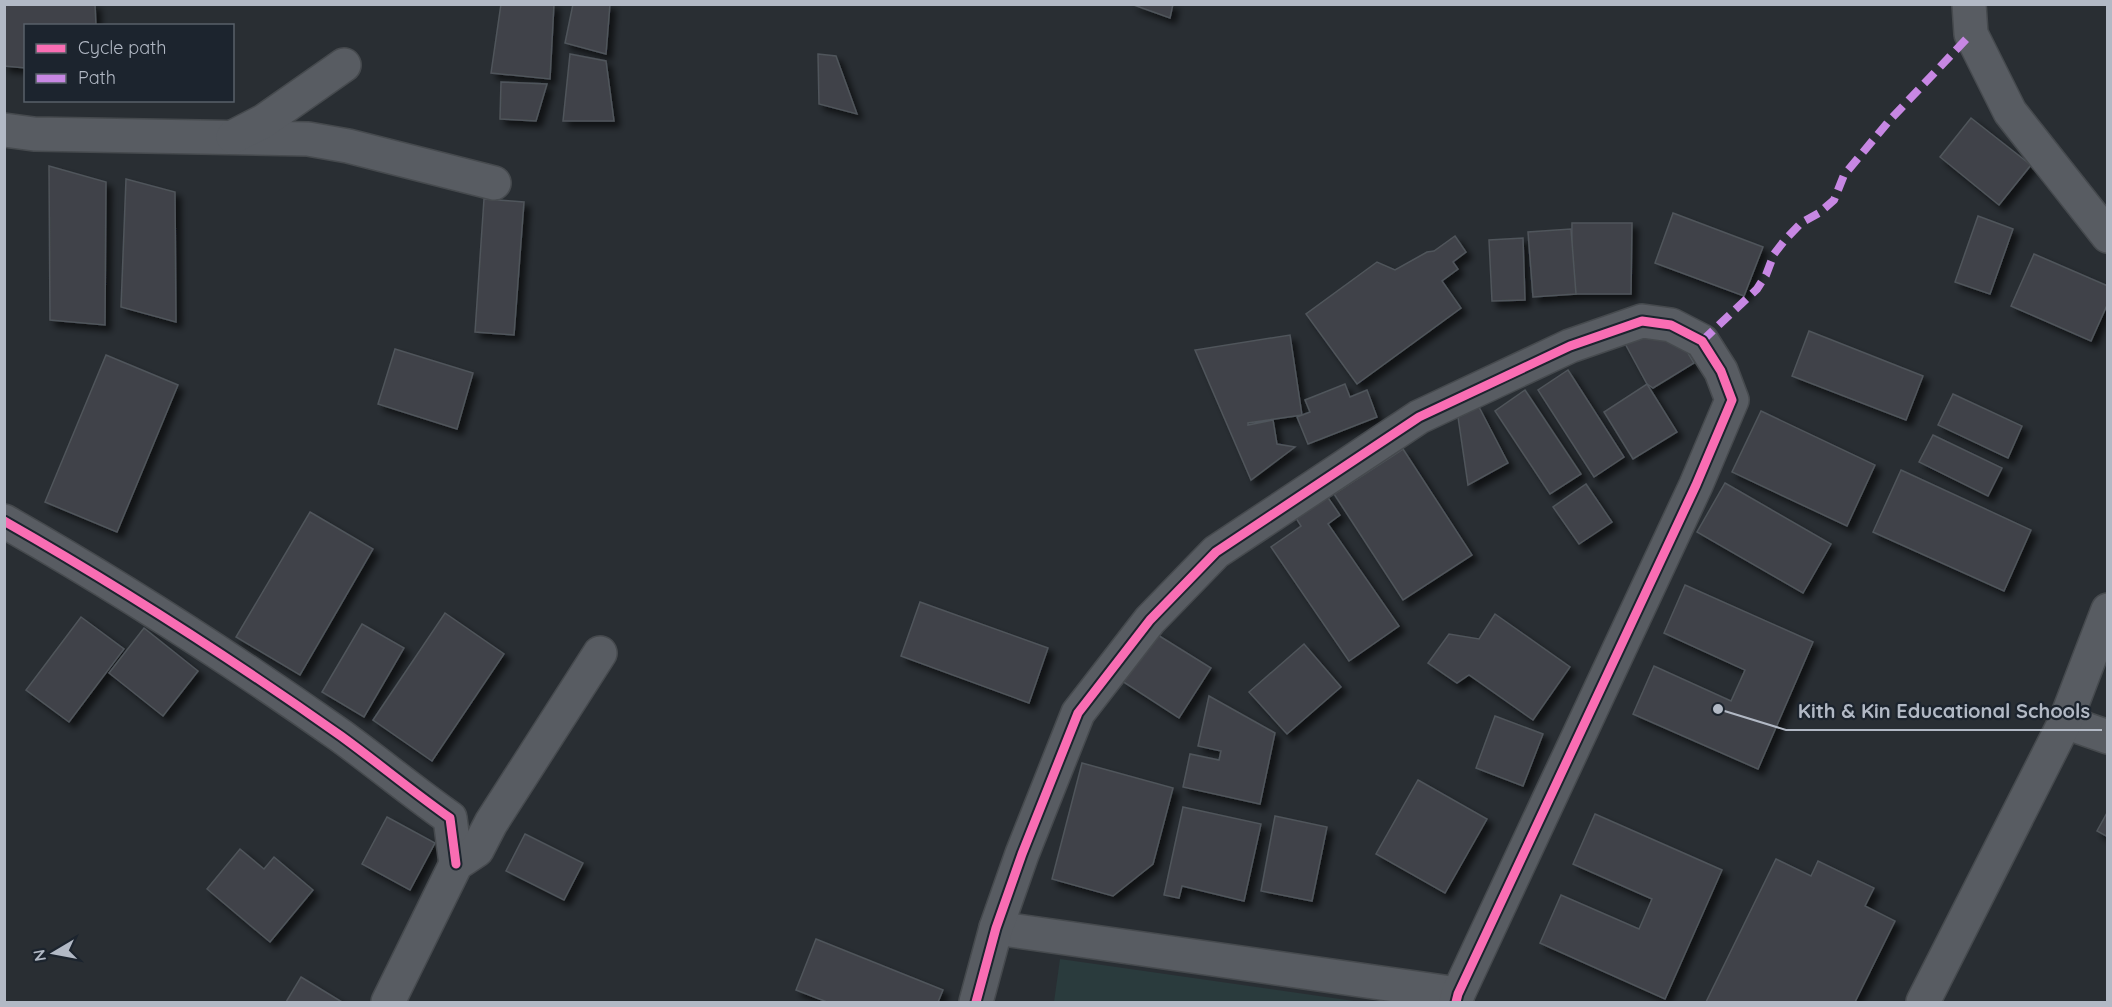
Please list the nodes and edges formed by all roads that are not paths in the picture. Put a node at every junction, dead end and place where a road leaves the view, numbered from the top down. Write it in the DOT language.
graph roads {
  1 [pos="1969,4"];
  2 [pos="344,65"];
  3 [pos="4,130"];
  4 [pos="232,137"];
  5 [pos="494,183"];
  6 [pos="2108,236"];
  7 [pos="4,521"];
  8 [pos="2108,610"];
  9 [pos="600,653"];
  10 [pos="2065,722"];
  11 [pos="2108,737"];
  12 [pos="456,864"];
  13 [pos="996,928"];
  14 [pos="1457,998"];
  15 [pos="388,1002"];
  16 [pos="976,1002"];
  17 [pos="1923,1002"];
  1 -- 6 [label="street"];
  2 -- 4 [label="street"];
  3 -- 4 [label="street"];
  4 -- 5 [label="street"];
  7 -- 12 [label="street"];
  8 -- 10 [label="street"];
  9 -- 12 [label="street"];
  10 -- 11 [label="street"];
  10 -- 17 [label="street"];
  12 -- 15 [label="street"];
  13 -- 14 [label="street"];
  13 -- 14 [label="street"];
  13 -- 16 [label="street"];
}
